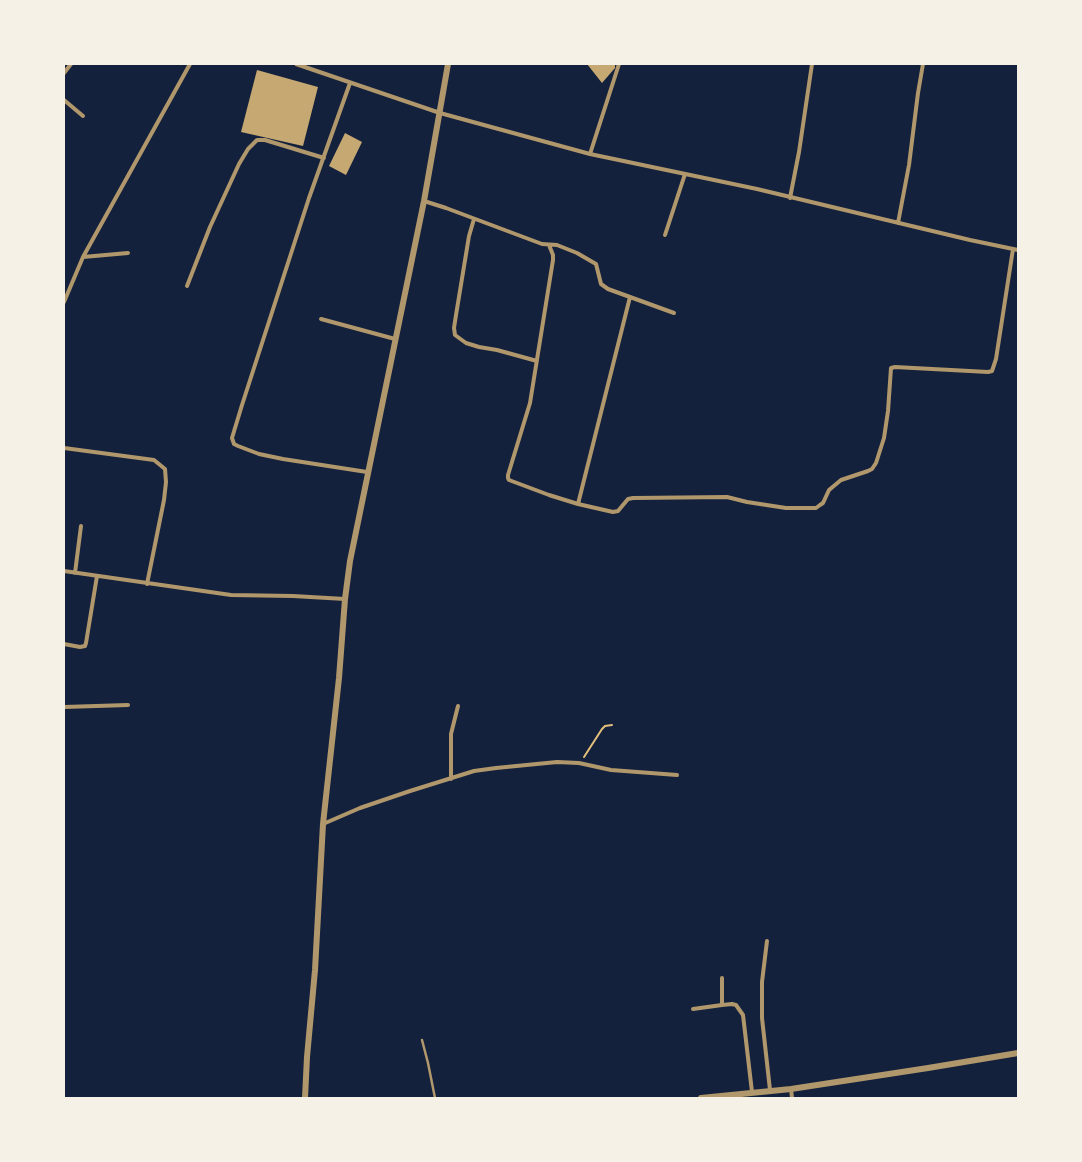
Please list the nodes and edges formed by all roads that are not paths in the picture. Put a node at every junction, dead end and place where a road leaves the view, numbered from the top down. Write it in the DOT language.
graph roads {
  1 [pos="71,64"];
  2 [pos="190,64"];
  3 [pos="296,64"];
  4 [pos="312,64"];
  5 [pos="448,64"];
  6 [pos="619,64"];
  7 [pos="812,64"];
  8 [pos="923,64"];
  9 [pos="310,69"];
  10 [pos="64,73"];
  11 [pos="350,83"];
  12 [pos="64,100"];
  13 [pos="440,113"];
  14 [pos="83,116"];
  15 [pos="590,154"];
  16 [pos="324,158"];
  17 [pos="685,174"];
  18 [pos="790,198"];
  19 [pos="424,201"];
  20 [pos="474,219"];
  21 [pos="898,223"];
  22 [pos="665,235"];
  23 [pos="549,245"];
  24 [pos="1016,250"];
  25 [pos="128,252"];
  26 [pos="83,257"];
  27 [pos="187,286"];
  28 [pos="630,297"];
  29 [pos="64,302"];
  30 [pos="674,313"];
  31 [pos="321,319"];
  32 [pos="396,339"];
  33 [pos="537,361"];
  34 [pos="64,448"];
  35 [pos="367,472"];
  36 [pos="578,504"];
  37 [pos="81,526"];
  38 [pos="64,571"];
  39 [pos="75,573"];
  40 [pos="97,576"];
  41 [pos="147,584"];
  42 [pos="345,599"];
  43 [pos="64,644"];
  44 [pos="128,705"];
  45 [pos="458,706"];
  46 [pos="64,707"];
  47 [pos="677,775"];
  48 [pos="451,779"];
  49 [pos="323,824"];
  50 [pos="767,942"];
  51 [pos="722,978"];
  52 [pos="722,1006"];
  53 [pos="693,1009"];
  54 [pos="422,1040"];
  55 [pos="1018,1053"];
  56 [pos="791,1089"];
  57 [pos="770,1090"];
  58 [pos="752,1092"];
  59 [pos="305,1098"];
  60 [pos="435,1098"];
  61 [pos="701,1098"];
  62 [pos="792,1098"];
  1 -- 10 [label="street"];
  2 -- 26 [label="street"];
  3 -- 9 [label="street"];
  4 -- 9 [label="street"];
  5 -- 13 [label="street"];
  6 -- 15 [label="street"];
  7 -- 18 [label="street"];
  8 -- 21 [label="street"];
  9 -- 11 [label="street"];
  11 -- 13 [label="street"];
  11 -- 16 [label="street"];
  12 -- 14 [label="street"];
  13 -- 15 [label="street"];
  13 -- 19 [label="street"];
  15 -- 17 [label="street"];
  16 -- 27 [label="street"];
  16 -- 35 [label="street"];
  17 -- 18 [label="street"];
  17 -- 22 [label="street"];
  18 -- 21 [label="street"];
  19 -- 20 [label="street"];
  19 -- 32 [label="street"];
  20 -- 23 [label="street"];
  20 -- 33 [label="street"];
  21 -- 24 [label="street"];
  23 -- 28 [label="street"];
  23 -- 33 [label="street"];
  24 -- 36 [label="street"];
  25 -- 26 [label="street"];
  26 -- 29 [label="street"];
  28 -- 30 [label="street"];
  28 -- 36 [label="street"];
  31 -- 32 [label="street"];
  32 -- 35 [label="street"];
  33 -- 36 [label="street"];
  34 -- 41 [label="street"];
  35 -- 42 [label="street"];
  37 -- 39 [label="street"];
  38 -- 39 [label="street"];
  39 -- 40 [label="street"];
  40 -- 41 [label="street"];
  40 -- 43 [label="street"];
  41 -- 42 [label="street"];
  42 -- 49 [label="street"];
  44 -- 46 [label="street"];
  45 -- 48 [label="street"];
  47 -- 48 [label="street"];
  48 -- 49 [label="street"];
  49 -- 59 [label="street"];
  50 -- 57 [label="street"];
  51 -- 52 [label="street"];
  52 -- 53 [label="street"];
  52 -- 58 [label="street"];
  54 -- 60 [label="lane"];
  55 -- 56 [label="street"];
  56 -- 57 [label="street"];
  56 -- 62 [label="street"];
  57 -- 58 [label="street"];
  58 -- 61 [label="street"];
}
